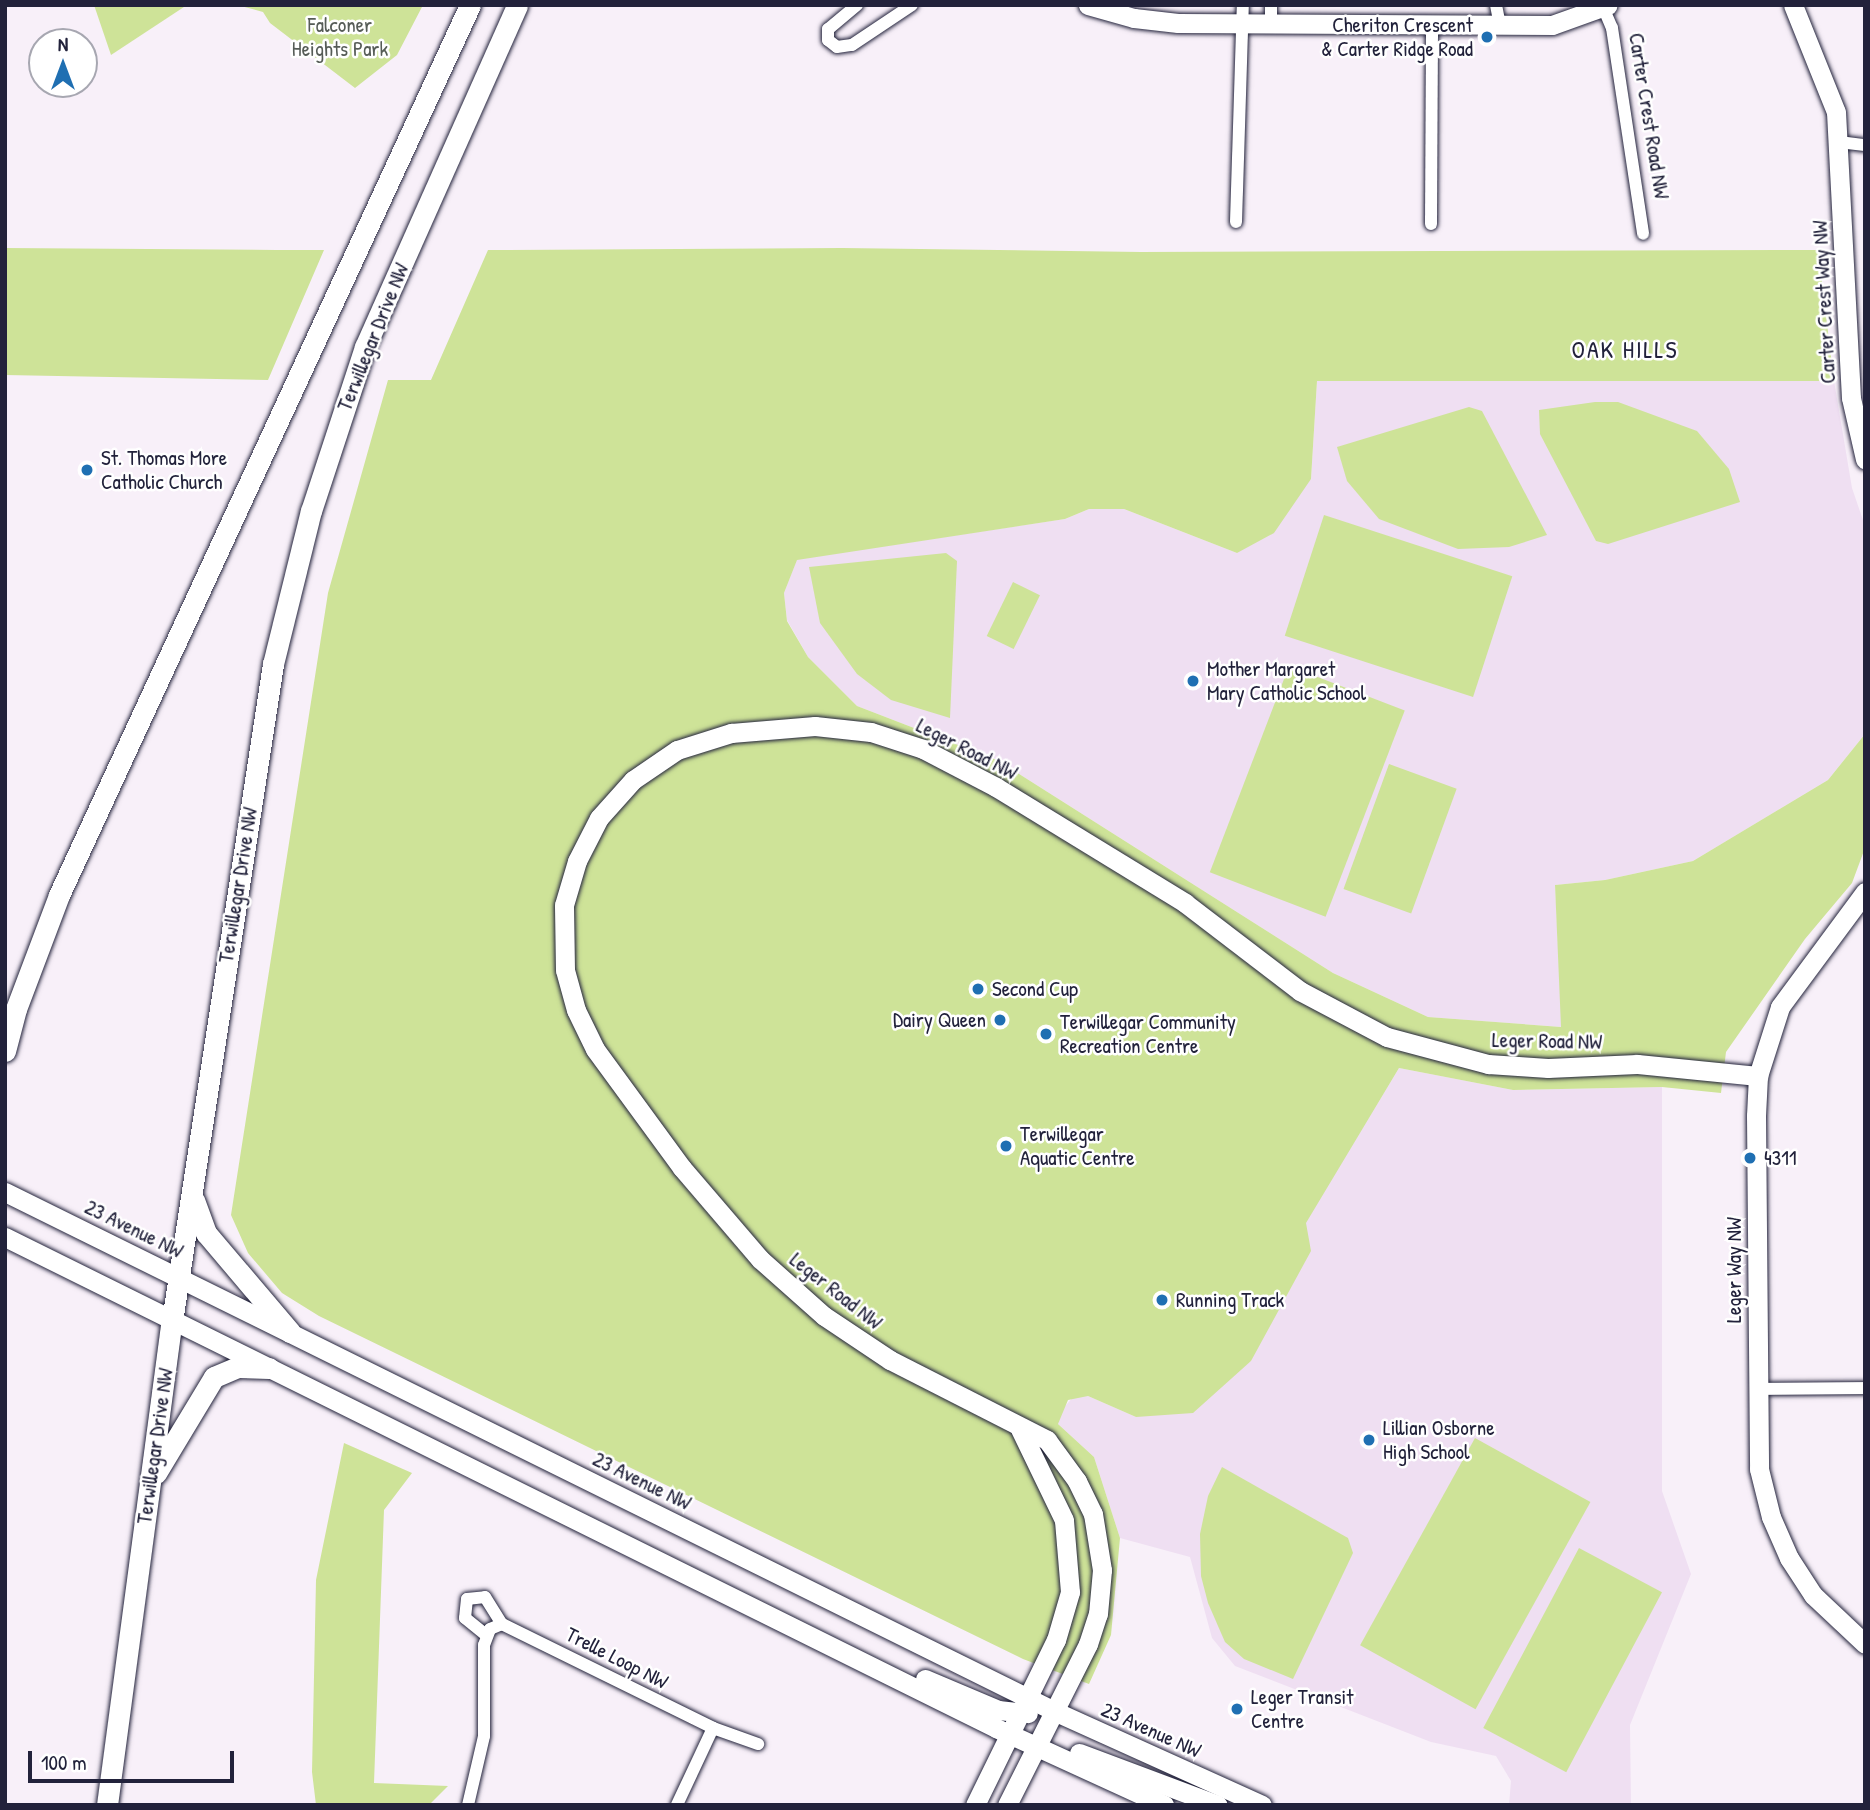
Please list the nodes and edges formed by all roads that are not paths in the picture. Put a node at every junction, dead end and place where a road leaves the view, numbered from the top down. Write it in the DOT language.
graph roads {
  1 [pos="470,5"];
  2 [pos="517,5"];
  3 [pos="857,5"];
  4 [pos="912,5"];
  5 [pos="1088,5"];
  6 [pos="1793,5"];
  7 [pos="1605,6"];
  8 [pos="1271,14"];
  9 [pos="1244,15"];
  10 [pos="1498,15"];
  11 [pos="1432,24"];
  12 [pos="1839,142"];
  13 [pos="1865,145"];
  14 [pos="1236,222"];
  15 [pos="1431,224"];
  16 [pos="1643,234"];
  17 [pos="1865,459"];
  18 [pos="1865,892"];
  19 [pos="5,1051"];
  20 [pos="1758,1076"];
  21 [pos="192,1187"];
  22 [pos="5,1192"];
  23 [pos="5,1237"];
  24 [pos="180,1277"];
  25 [pos="172,1321"];
  26 [pos="290,1332"];
  27 [pos="270,1367"];
  28 [pos="1865,1388"];
  29 [pos="1757,1389"];
  30 [pos="1020,1429"];
  31 [pos="150,1484"];
  32 [pos="760,1611"];
  33 [pos="502,1624"];
  34 [pos="486,1635"];
  35 [pos="1865,1644"];
  36 [pos="1024,1705"];
  37 [pos="1054,1711"];
  38 [pos="713,1728"];
  39 [pos="1008,1733"];
  40 [pos="1035,1742"];
  41 [pos="758,1744"];
  42 [pos="107,1805"];
  43 [pos="468,1805"];
  44 [pos="677,1805"];
  45 [pos="975,1805"];
  46 [pos="1007,1805"];
  47 [pos="1164,1805"];
  48 [pos="1218,1805"];
  49 [pos="1262,1805"];
  1 -- 19 [label="main road"];
  2 -- 21 [label="main road, Terwillegar Drive NW"];
  3 -- 4 [label="street"];
  5 -- 9 [label="street, Carter Crest Road NW"];
  6 -- 12 [label="street, Carter Crest Way NW"];
  7 -- 10 [label="street, Carter Crest Road NW"];
  7 -- 16 [label="street, Carter Crest Road NW"];
  8 -- 9 [label="street, Carter Crest Road NW"];
  8 -- 11 [label="street, Carter Crest Road NW"];
  9 -- 14 [label="street"];
  10 -- 11 [label="street, Carter Crest Road NW"];
  11 -- 15 [label="street"];
  12 -- 13 [label="street"];
  12 -- 17 [label="street, Carter Crest Way NW"];
  18 -- 20 [label="street, Leger Way NW"];
  20 -- 29 [label="street, Leger Way NW"];
  20 -- 30 [label="street, Leger Road NW"];
  21 -- 24 [label="main road, Terwillegar Drive NW"];
  21 -- 26 [label="main road"];
  22 -- 24 [label="street, 23 Avenue NW"];
  23 -- 25 [label="street"];
  24 -- 25 [label="main road, Terwillegar Drive NW"];
  24 -- 26 [label="street, 23 Avenue NW"];
  25 -- 27 [label="street"];
  25 -- 31 [label="main road, Terwillegar Drive NW"];
  26 -- 36 [label="street, 23 Avenue NW"];
  27 -- 31 [label="main road"];
  27 -- 32 [label="street"];
  28 -- 29 [label="street"];
  29 -- 35 [label="street, Leger Way NW"];
  30 -- 36 [label="street"];
  30 -- 37 [label="street, Leger Road NW"];
  31 -- 42 [label="main road, Terwillegar Drive NW"];
  32 -- 36 [label="street"];
  32 -- 39 [label="street"];
  33 -- 34 [label="street"];
  33 -- 34 [label="street, Trelle Loop NW"];
  33 -- 38 [label="street, Trelle Loop NW"];
  34 -- 43 [label="street"];
  36 -- 37 [label="street, 23 Avenue NW"];
  36 -- 39 [label="street"];
  37 -- 40 [label="street, Leger Road NW"];
  37 -- 49 [label="street, 23 Avenue NW"];
  38 -- 41 [label="street, Trelle Loop NW"];
  38 -- 44 [label="street"];
  39 -- 40 [label="street"];
  39 -- 45 [label="street"];
  40 -- 46 [label="street, Leger Road NW"];
  40 -- 47 [label="street"];
  40 -- 48 [label="street"];
}
